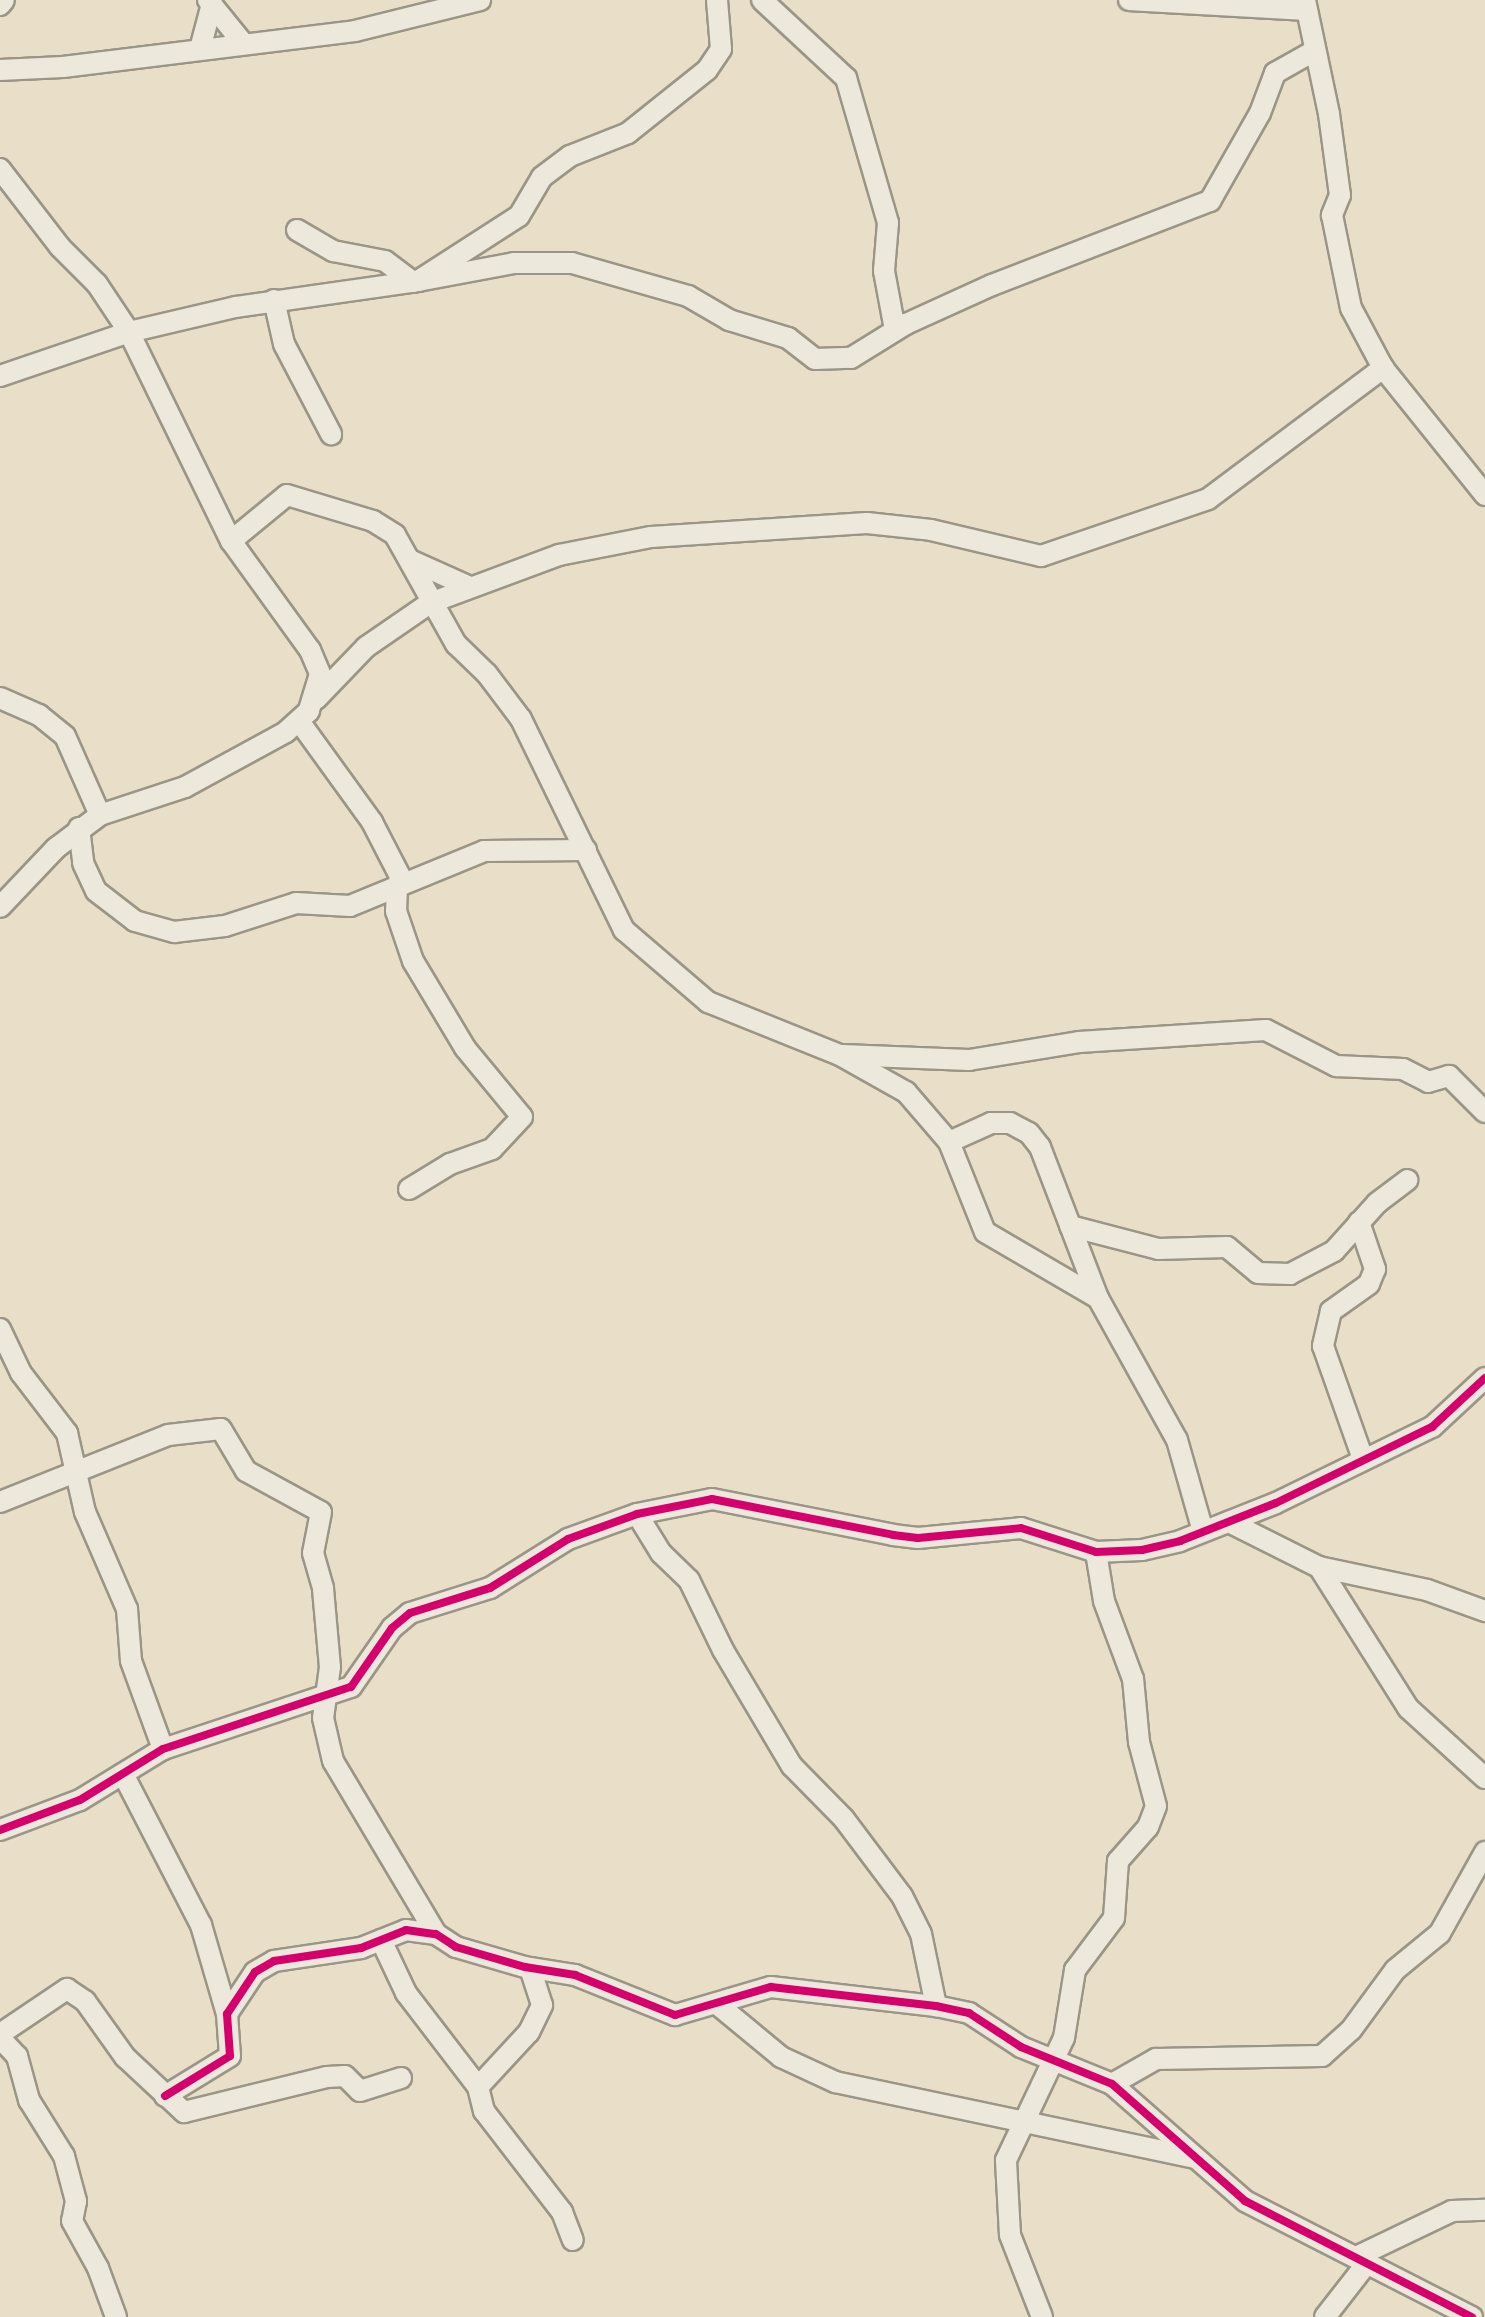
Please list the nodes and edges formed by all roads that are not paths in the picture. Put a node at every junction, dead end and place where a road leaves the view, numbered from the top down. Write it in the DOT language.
graph roads {
  1 [pos="4,0"];
  2 [pos="480,0"];
  3 [pos="717,0"];
  4 [pos="762,0"];
  5 [pos="1129,0"];
  6 [pos="210,2"];
  7 [pos="0,5"];
  8 [pos="1305,5"];
  9 [pos="243,43"];
  10 [pos="200,49"];
  11 [pos="1314,51"];
  12 [pos="0,70"];
  13 [pos="0,169"];
  14 [pos="297,230"];
  15 [pos="415,282"];
  16 [pos="274,300"];
  17 [pos="895,330"];
  18 [pos="129,332"];
  19 [pos="1383,368"];
  20 [pos="0,376"];
  21 [pos="331,434"];
  22 [pos="1485,495"];
  23 [pos="231,541"];
  24 [pos="410,560"];
  25 [pos="470,587"];
  26 [pos="430,603"];
  27 [pos="0,698"];
  28 [pos="316,699"];
  29 [pos="299,721"];
  30 [pos="100,815"];
  31 [pos="79,828"];
  32 [pos="586,850"];
  33 [pos="400,884"];
  34 [pos="0,907"];
  35 [pos="840,1055"];
  36 [pos="1485,1112"];
  37 [pos="949,1142"];
  38 [pos="1407,1180"];
  39 [pos="409,1189"];
  40 [pos="1359,1222"];
  41 [pos="1070,1226"];
  42 [pos="1098,1298"];
  43 [pos="0,1329"];
  44 [pos="1485,1378"];
  45 [pos="1363,1459"];
  46 [pos="76,1469"];
  47 [pos="0,1502"];
  48 [pos="637,1514"];
  49 [pos="1229,1522"];
  50 [pos="1203,1531"];
  51 [pos="1096,1552"];
  52 [pos="1319,1567"];
  53 [pos="1485,1611"];
  54 [pos="327,1698"];
  55 [pos="163,1749"];
  56 [pos="123,1774"];
  57 [pos="1485,1778"];
  58 [pos="0,1830"];
  59 [pos="1485,1852"];
  60 [pos="436,1934"];
  61 [pos="381,1940"];
  62 [pos="530,1968"];
  63 [pos="717,2004"];
  64 [pos="936,2006"];
  65 [pos="227,2014"];
  66 [pos="0,2036"];
  67 [pos="1055,2062"];
  68 [pos="401,2078"];
  69 [pos="1112,2084"];
  70 [pos="478,2087"];
  71 [pos="165,2096"];
  72 [pos="1024,2123"];
  73 [pos="1195,2158"];
  74 [pos="1485,2210"];
  75 [pos="573,2240"];
  76 [pos="1362,2260"];
  77 [pos="116,2317"];
  78 [pos="1042,2317"];
  79 [pos="1325,2317"];
  80 [pos="1472,2317"];
  1 -- 7 [label="street"];
  2 -- 9 [label="street"];
  3 -- 15 [label="street"];
  4 -- 17 [label="street"];
  5 -- 8 [label="street"];
  6 -- 9 [label="street"];
  6 -- 10 [label="street"];
  8 -- 11 [label="street"];
  9 -- 10 [label="street"];
  10 -- 12 [label="street"];
  11 -- 17 [label="street"];
  11 -- 19 [label="street"];
  13 -- 18 [label="street"];
  14 -- 15 [label="street"];
  15 -- 16 [label="street"];
  15 -- 17 [label="street"];
  16 -- 18 [label="street"];
  16 -- 21 [label="street"];
  18 -- 20 [label="street"];
  18 -- 23 [label="street"];
  19 -- 22 [label="street"];
  19 -- 25 [label="street"];
  23 -- 24 [label="street"];
  23 -- 28 [label="street"];
  24 -- 25 [label="street"];
  24 -- 26 [label="street"];
  25 -- 26 [label="street"];
  26 -- 28 [label="street"];
  26 -- 32 [label="street"];
  27 -- 30 [label="street"];
  28 -- 29 [label="street"];
  29 -- 30 [label="street"];
  29 -- 33 [label="street"];
  30 -- 31 [label="street"];
  31 -- 33 [label="street"];
  31 -- 34 [label="street"];
  32 -- 33 [label="street"];
  32 -- 35 [label="street"];
  33 -- 39 [label="street"];
  35 -- 36 [label="street"];
  35 -- 37 [label="street"];
  37 -- 41 [label="street"];
  37 -- 42 [label="street"];
  38 -- 40 [label="street"];
  40 -- 41 [label="street"];
  40 -- 45 [label="street"];
  41 -- 42 [label="street"];
  42 -- 50 [label="street"];
  43 -- 46 [label="street"];
  44 -- 45 [label="street"];
  45 -- 49 [label="street"];
  46 -- 47 [label="street"];
  46 -- 54 [label="street"];
  46 -- 55 [label="street"];
  48 -- 51 [label="street"];
  48 -- 54 [label="street"];
  48 -- 64 [label="street"];
  49 -- 50 [label="street"];
  49 -- 52 [label="street"];
  50 -- 51 [label="street"];
  51 -- 67 [label="street"];
  52 -- 53 [label="street"];
  52 -- 57 [label="street"];
  54 -- 55 [label="street"];
  54 -- 60 [label="street"];
  55 -- 56 [label="street"];
  56 -- 58 [label="street"];
  56 -- 65 [label="street"];
  59 -- 69 [label="street"];
  60 -- 61 [label="street"];
  60 -- 62 [label="street"];
  61 -- 65 [label="street"];
  61 -- 70 [label="street"];
  62 -- 63 [label="street"];
  62 -- 70 [label="street"];
  63 -- 64 [label="street"];
  63 -- 72 [label="street"];
  64 -- 67 [label="street"];
  65 -- 71 [label="street"];
  66 -- 71 [label="street"];
  66 -- 77 [label="street"];
  67 -- 69 [label="street"];
  67 -- 72 [label="street"];
  68 -- 71 [label="street"];
  69 -- 73 [label="street"];
  70 -- 75 [label="street"];
  72 -- 73 [label="street"];
  72 -- 78 [label="street"];
  73 -- 76 [label="street"];
  74 -- 76 [label="street"];
  76 -- 79 [label="street"];
  76 -- 80 [label="street"];
}
